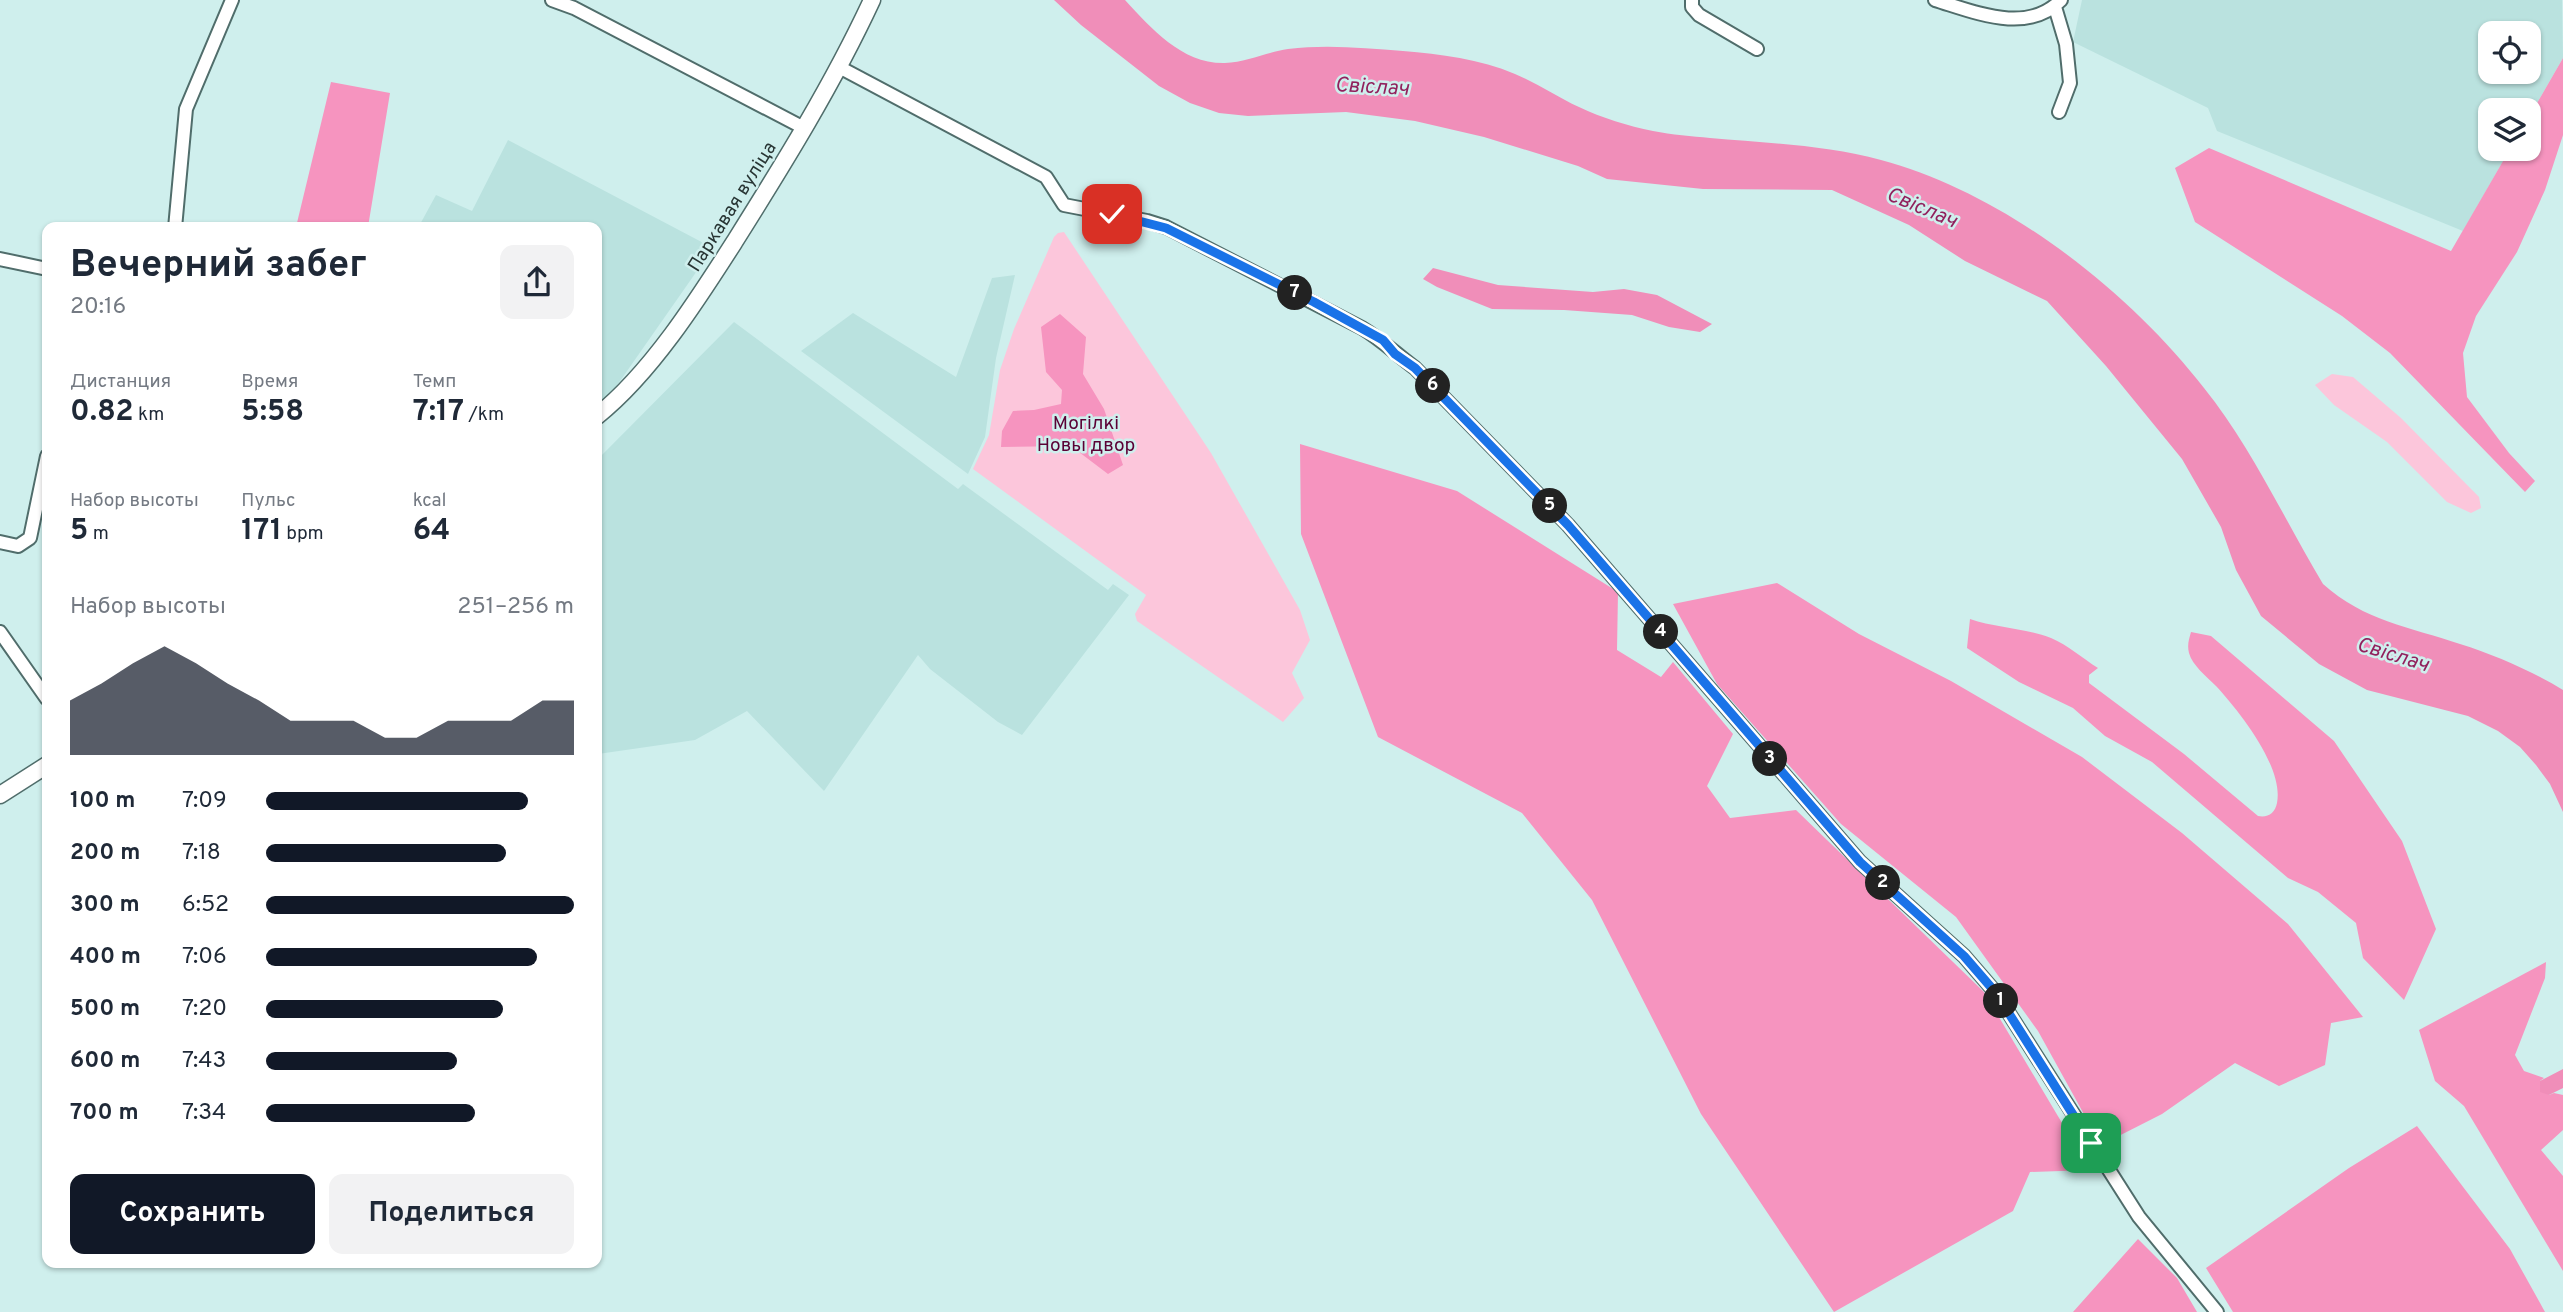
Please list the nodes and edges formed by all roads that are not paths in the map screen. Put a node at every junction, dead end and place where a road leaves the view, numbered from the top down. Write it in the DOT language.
graph roads {
  1 [pos="232,0"];
  2 [pos="552,0"];
  3 [pos="872,0"];
  4 [pos="1692,0"];
  5 [pos="1935,0"];
  6 [pos="2058,3"];
  7 [pos="1757,49"];
  8 [pos="839,68"];
  9 [pos="2059,112"];
  10 [pos="804,128"];
  11 [pos="176,222"];
  12 [pos="0,259"];
  13 [pos="42,268"];
  14 [pos="602,411"];
  15 [pos="42,480"];
  16 [pos="0,542"];
  17 [pos="0,632"];
  18 [pos="42,692"];
  19 [pos="42,768"];
  20 [pos="0,795"];
  21 [pos="2217,1312"];
  1 -- 11 [label="street"];
  2 -- 10 [label="street"];
  3 -- 8 [label="main road, Паркавая вуліца"];
  4 -- 7 [label="street"];
  5 -- 6 [label="street"];
  6 -- 9 [label="street"];
  8 -- 10 [label="main road, Паркавая вуліца"];
  8 -- 21 [label="street"];
  10 -- 14 [label="main road, Паркавая вуліца"];
  12 -- 13 [label="street"];
  15 -- 16 [label="street"];
  17 -- 18 [label="street"];
  19 -- 20 [label="main road"];
}
